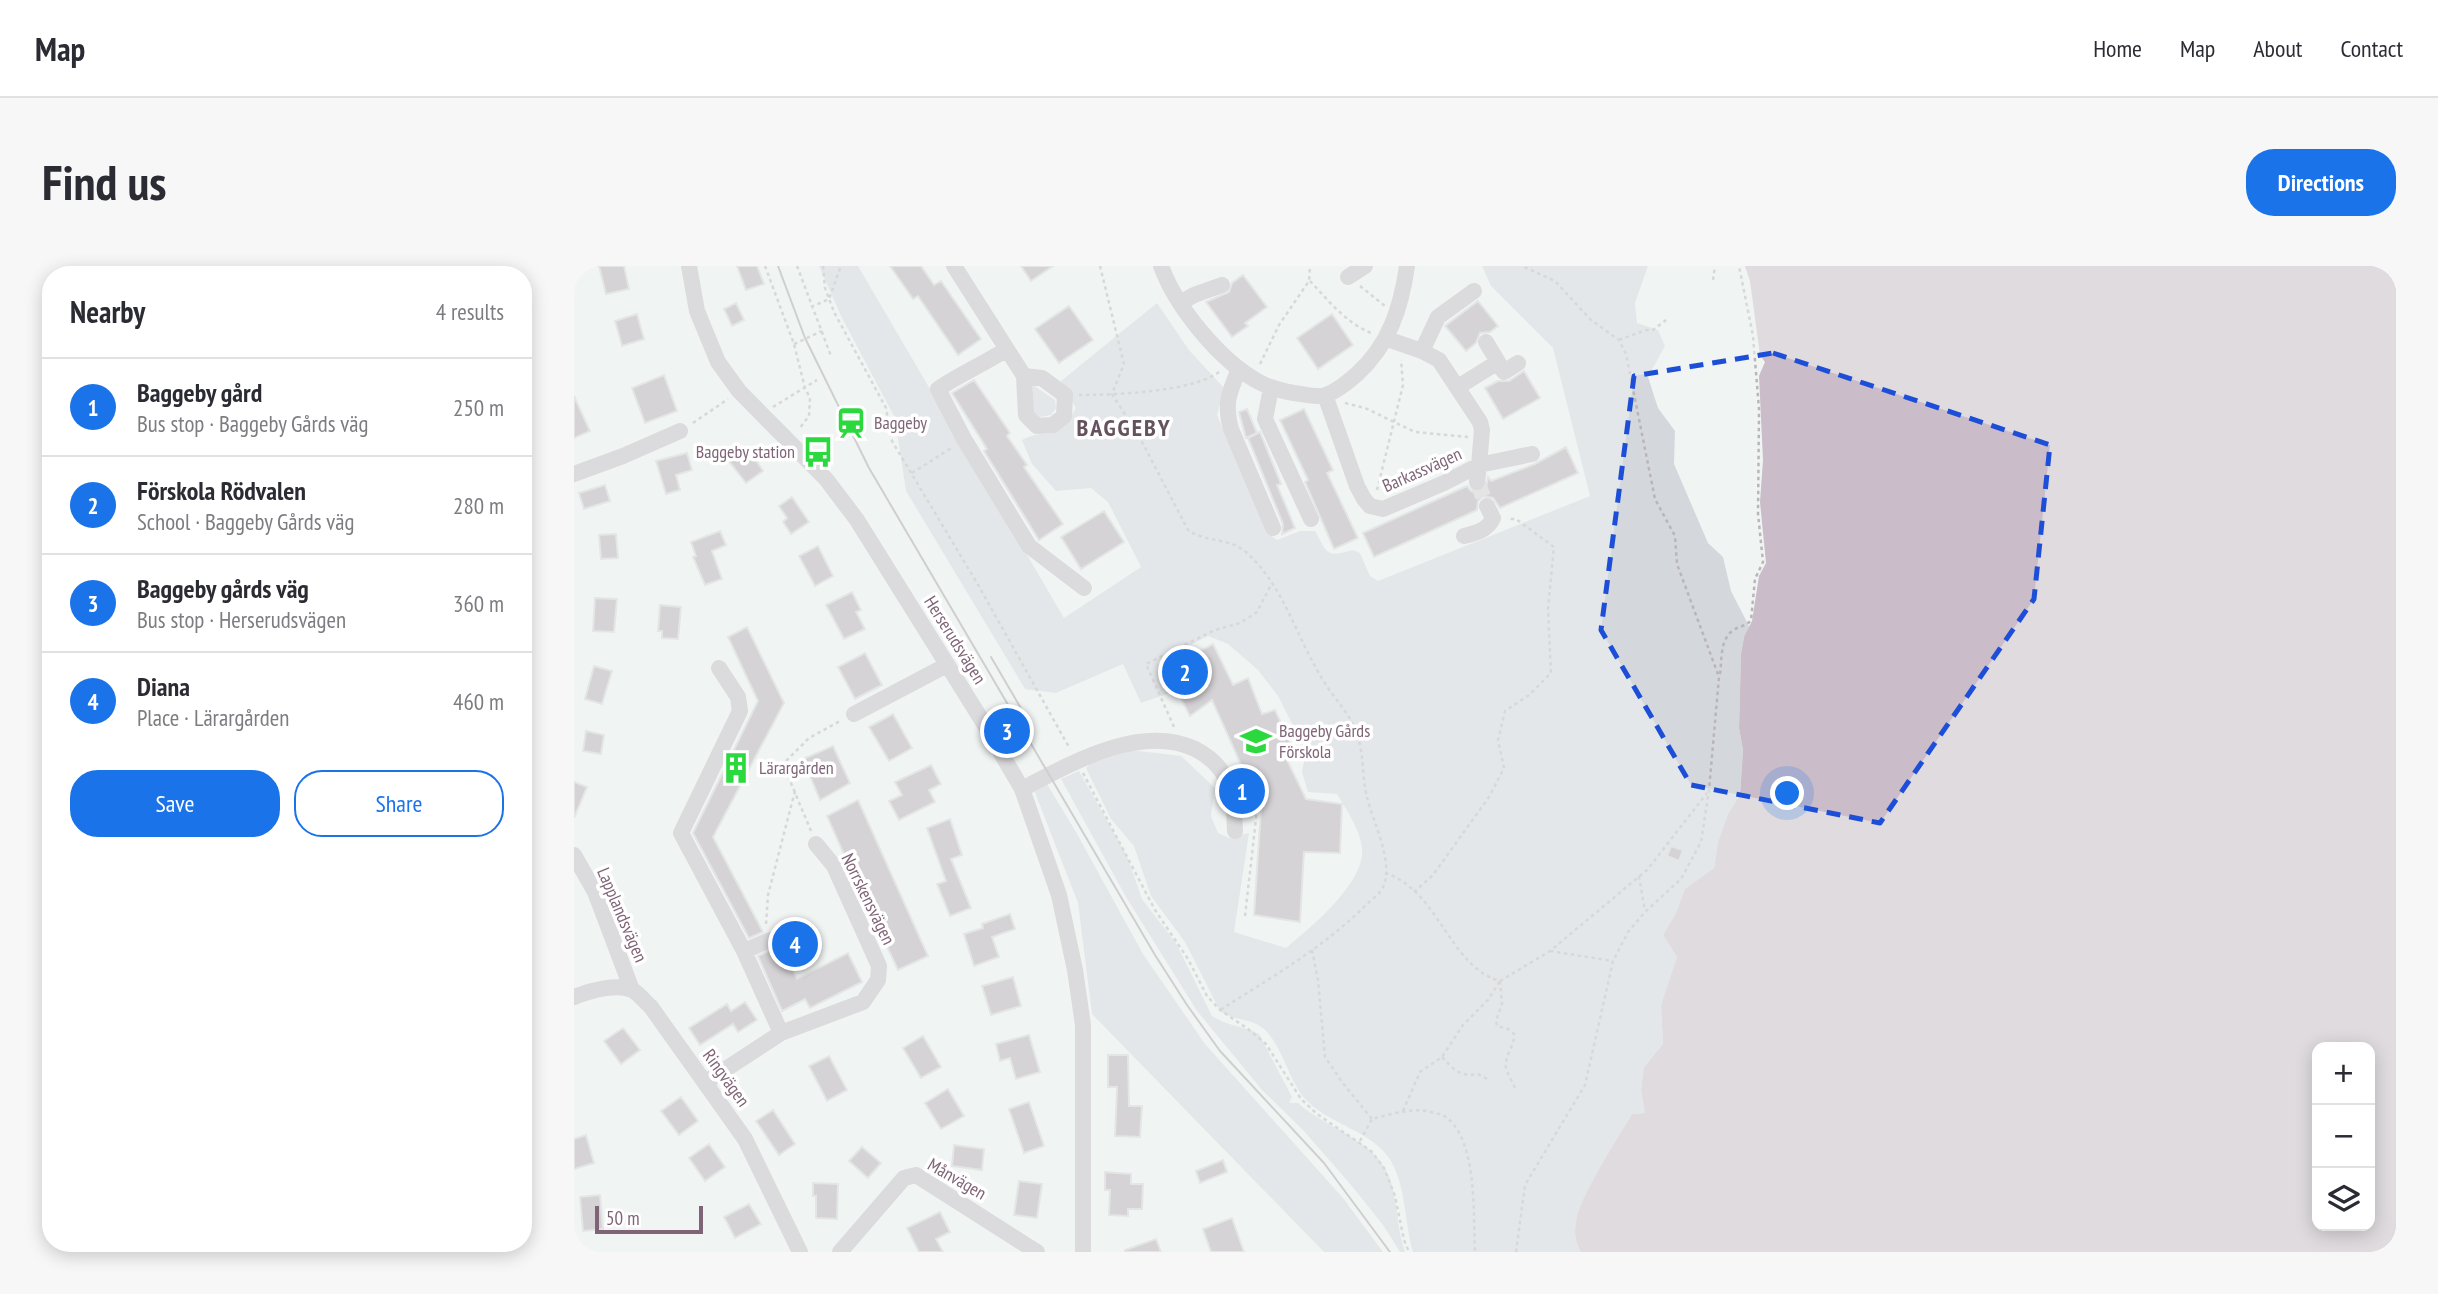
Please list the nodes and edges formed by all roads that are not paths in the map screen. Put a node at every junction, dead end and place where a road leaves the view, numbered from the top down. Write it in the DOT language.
graph roads {
  1 [pos="689,266"];
  2 [pos="954,266"];
  3 [pos="1161,266"];
  4 [pos="1365,266"];
  5 [pos="1407,266"];
  6 [pos="1348,277"];
  7 [pos="1222,285"];
  8 [pos="1474,291"];
  9 [pos="1180,303"];
  10 [pos="1387,339"];
  11 [pos="1486,342"];
  12 [pos="1007,349"];
  13 [pos="1422,351"];
  14 [pos="1498,362"];
  15 [pos="1518,363"];
  16 [pos="1245,373"];
  17 [pos="1024,376"];
  18 [pos="1458,387"];
  19 [pos="1271,388"];
  20 [pos="1325,397"];
  21 [pos="685,428"];
  22 [pos="1532,454"];
  23 [pos="574,474"];
  24 [pos="1478,474"];
  25 [pos="1487,506"];
  26 [pos="1311,519"];
  27 [pos="1273,528"];
  28 [pos="1464,536"];
  29 [pos="1084,589"];
  30 [pos="947,665"];
  31 [pos="719,668"];
  32 [pos="854,714"];
  33 [pos="1022,789"];
  34 [pos="1236,831"];
  35 [pos="816,844"];
  36 [pos="574,855"];
  37 [pos="770,940"];
  38 [pos="744,951"];
  39 [pos="632,990"];
  40 [pos="574,997"];
  41 [pos="781,1033"];
  42 [pos="706,1082"];
  43 [pos="800,1252"];
  44 [pos="839,1252"];
  45 [pos="1037,1252"];
  46 [pos="1083,1252"];
  1 -- 30 [label="street, Herserudsvägen"];
  2 -- 12 [label="street"];
  3 -- 9 [label="street"];
  4 -- 6 [label="street"];
  5 -- 10 [label="street"];
  7 -- 9 [label="street"];
  8 -- 13 [label="street"];
  9 -- 16 [label="street"];
  10 -- 13 [label="street, Barkassvägen"];
  10 -- 20 [label="street"];
  11 -- 14 [label="street"];
  12 -- 17 [label="street"];
  12 -- 29 [label="street"];
  13 -- 18 [label="street, Barkassvägen"];
  14 -- 15 [label="street"];
  14 -- 18 [label="street"];
  16 -- 19 [label="street"];
  16 -- 27 [label="street"];
  17 -- 17 [label="street"];
  18 -- 24 [label="street, Barkassvägen"];
  19 -- 20 [label="street"];
  19 -- 26 [label="street"];
  20 -- 24 [label="street, Barkassvägen"];
  21 -- 23 [label="street"];
  22 -- 24 [label="street"];
  25 -- 28 [label="street"];
  30 -- 32 [label="street"];
  30 -- 33 [label="street, Herserudsvägen"];
  31 -- 38 [label="street"];
  33 -- 34 [label="street"];
  33 -- 46 [label="street, Herserudsvägen"];
  35 -- 41 [label="street, Norrskensvägen"];
  36 -- 39 [label="street, Lapplandsvägen"];
  37 -- 38 [label="street"];
  38 -- 41 [label="street"];
  39 -- 40 [label="street"];
  39 -- 42 [label="street, Ringvägen"];
  41 -- 42 [label="street, Norrskensvägen"];
  42 -- 43 [label="street, Ringvägen"];
  44 -- 45 [label="street, Månvägen"];
}
